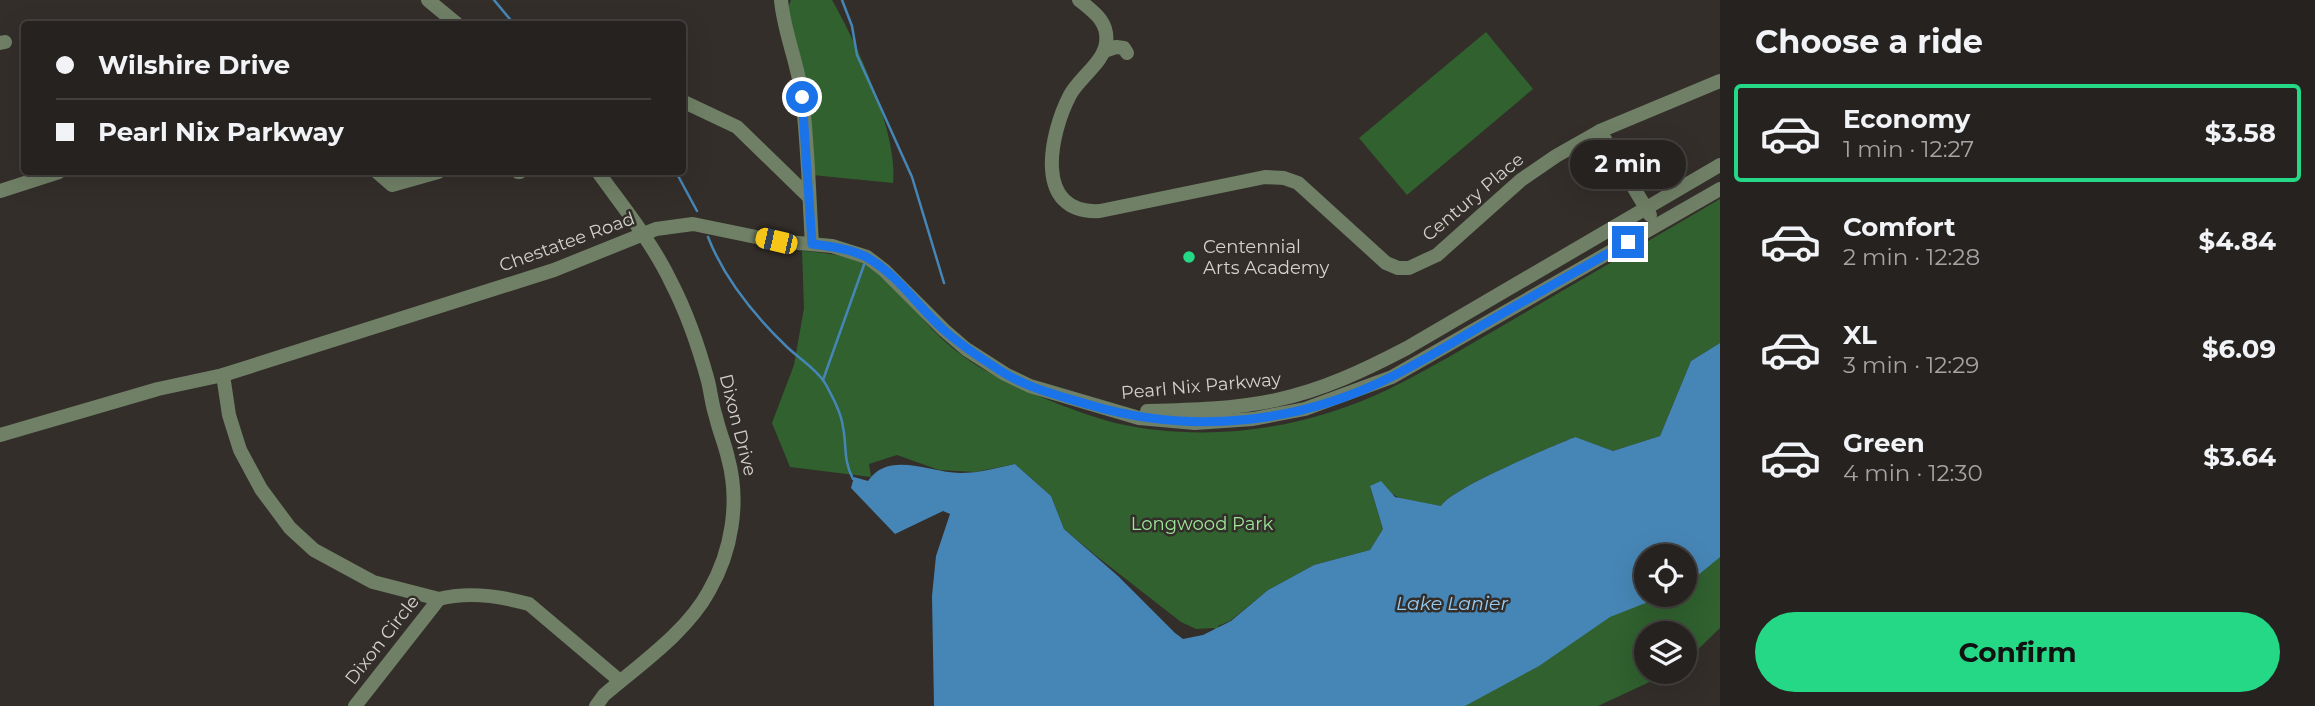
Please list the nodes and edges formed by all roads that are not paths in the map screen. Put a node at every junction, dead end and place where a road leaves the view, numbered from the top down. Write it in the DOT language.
graph roads {
  1 [pos="428,0"];
  2 [pos="781,0"];
  3 [pos="1079,0"];
  4 [pos="453,21"];
  5 [pos="1104,51"];
  6 [pos="1127,53"];
  7 [pos="1720,81"];
  8 [pos="686,103"];
  9 [pos="1600,131"];
  10 [pos="1720,165"];
  11 [pos="50,175"];
  12 [pos="380,175"];
  13 [pos="427,175"];
  14 [pos="600,175"];
  15 [pos="1720,189"];
  16 [pos="0,191"];
  17 [pos="809,197"];
  18 [pos="1646,210"];
  19 [pos="1658,223"];
  20 [pos="643,234"];
  21 [pos="812,244"];
  22 [pos="223,375"];
  23 [pos="1114,412"];
  24 [pos="0,435"];
  25 [pos="439,599"];
  26 [pos="620,681"];
  27 [pos="355,706"];
  28 [pos="596,706"];
  1 -- 4 [label="street"];
  2 -- 17 [label="street"];
  3 -- 5 [label="street"];
  5 -- 6 [label="street"];
  5 -- 9 [label="street, Century Place"];
  7 -- 9 [label="street, Century Place"];
  8 -- 17 [label="street"];
  9 -- 18 [label="street"];
  10 -- 18 [label="street, Pearl Nix Parkway"];
  11 -- 16 [label="street"];
  12 -- 13 [label="street"];
  14 -- 20 [label="street, Dixon Drive"];
  15 -- 19 [label="street, Pearl Nix Parkway"];
  17 -- 21 [label="street"];
  18 -- 19 [label="street"];
  18 -- 23 [label="street, Pearl Nix Parkway"];
  19 -- 23 [label="street, Pearl Nix Parkway"];
  20 -- 21 [label="street, Chestatee Road"];
  20 -- 22 [label="street, Chestatee Road"];
  20 -- 26 [label="street, Dixon Drive"];
  21 -- 23 [label="street, Chestatee Road"];
  22 -- 24 [label="street, Chestatee Road"];
  22 -- 25 [label="street"];
  25 -- 26 [label="street, Dixon Circle"];
  25 -- 27 [label="street, Dixon Circle"];
  26 -- 28 [label="street, Dixon Drive"];
}
